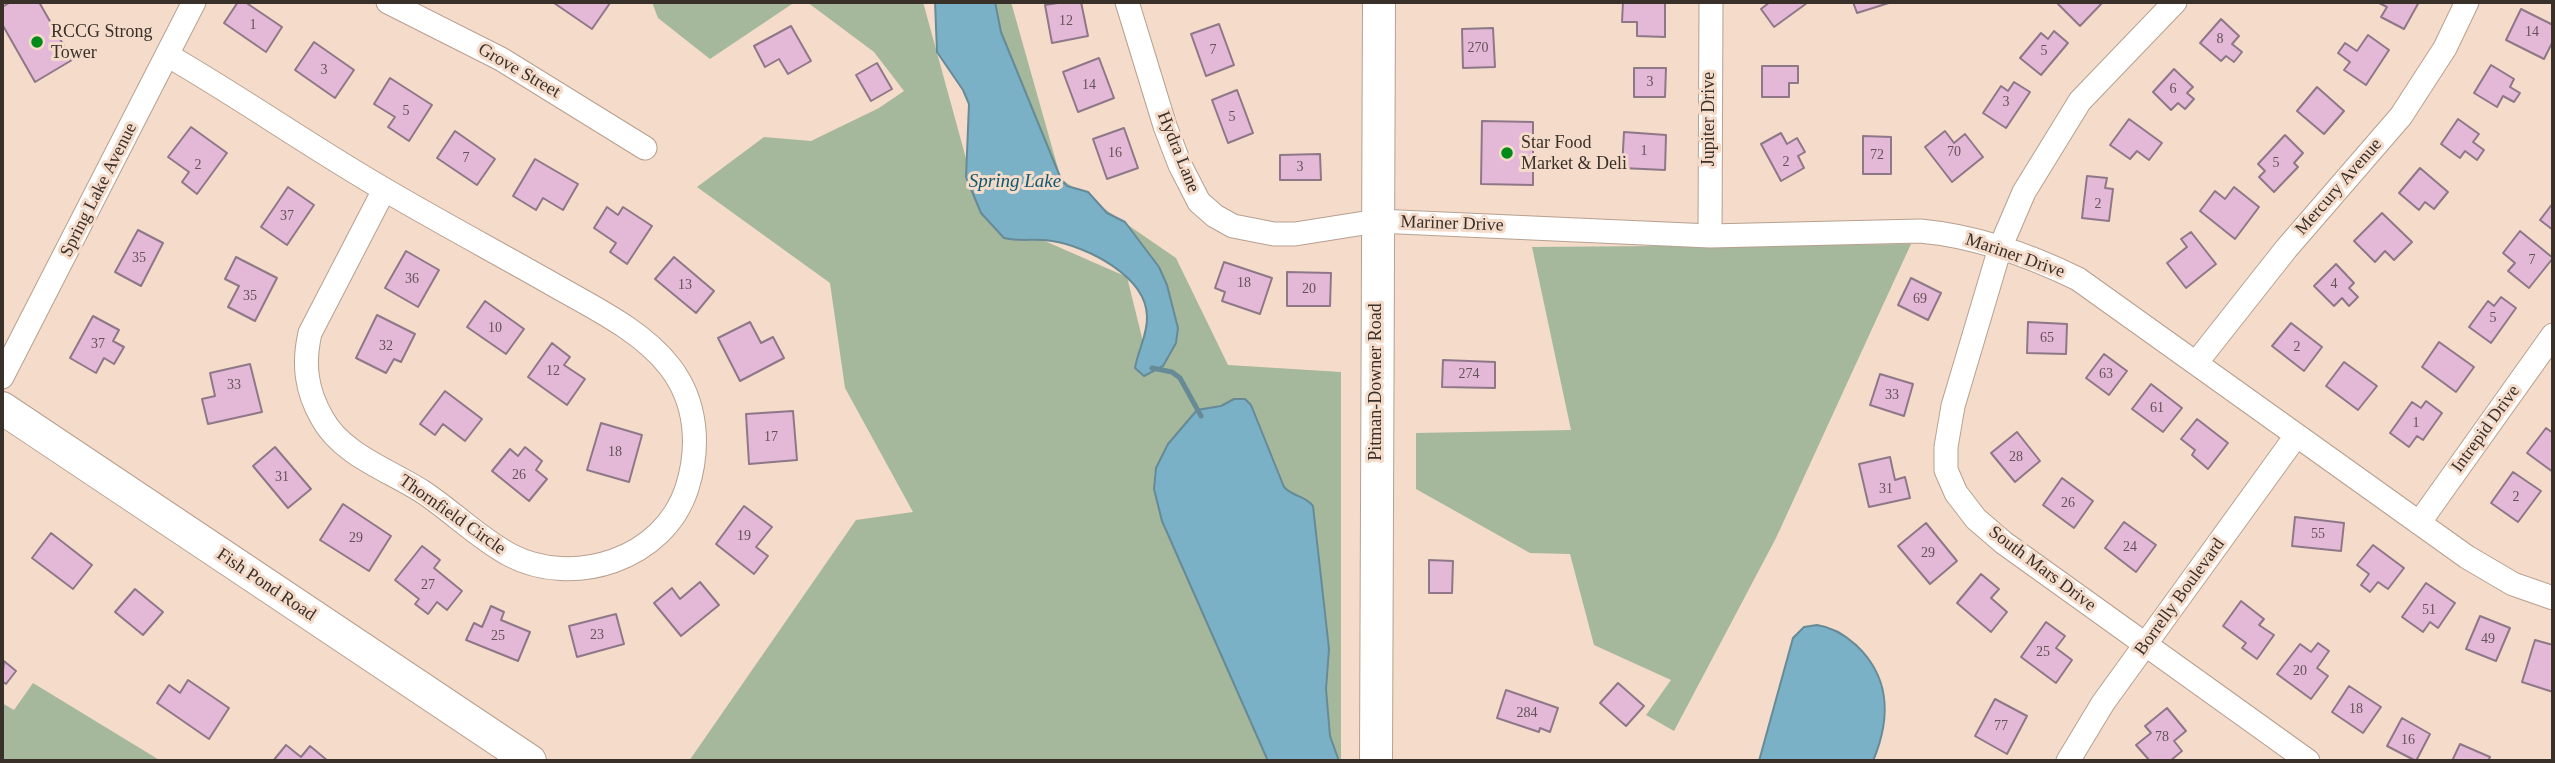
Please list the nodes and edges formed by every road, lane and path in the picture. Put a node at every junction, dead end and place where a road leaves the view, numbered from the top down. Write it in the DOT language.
graph roads {
  1 [pos="194,2"];
  2 [pos="388,2"];
  3 [pos="1127,2"];
  4 [pos="1379,2"];
  5 [pos="1711,2"];
  6 [pos="2175,2"];
  7 [pos="2468,2"];
  8 [pos="167,55"];
  9 [pos="645,148"];
  10 [pos="384,190"];
  11 [pos="1377,221"];
  12 [pos="1710,236"];
  13 [pos="2000,248"];
  14 [pos="2553,335"];
  15 [pos="2196,363"];
  16 [pos="2,377"];
  17 [pos="2,408"];
  18 [pos="2296,436"];
  19 [pos="2419,523"];
  20 [pos="2553,598"];
  21 [pos="2145,645"];
  22 [pos="530,761"];
  23 [pos="1376,761"];
  24 [pos="2068,761"];
  25 [pos="2308,761"];
  1 -- 8 [label="street, Spring Lake Avenue"];
  2 -- 9 [label="street, Grove Street"];
  3 -- 11 [label="street, Hydra Lane"];
  4 -- 11 [label="street, Pitman-Downer Road"];
  5 -- 12 [label="street, Jupiter Drive"];
  6 -- 13 [label="street, South Mars Drive"];
  7 -- 15 [label="street, Mercury Avenue"];
  8 -- 10 [label="street, Thornfield Circle"];
  8 -- 16 [label="street, Spring Lake Avenue"];
  10 -- 10 [label="street, Thornfield Circle"];
  11 -- 12 [label="street, Mariner Drive"];
  11 -- 23 [label="street, Pitman-Downer Road"];
  12 -- 13 [label="street, Mariner Drive"];
  13 -- 15 [label="street, Mariner Drive"];
  13 -- 21 [label="street, South Mars Drive"];
  14 -- 19 [label="street, Intrepid Drive"];
  15 -- 18 [label="street, Mariner Drive"];
  17 -- 22 [label="street, Fish Pond Road"];
  18 -- 19 [label="street, Mariner Drive"];
  18 -- 21 [label="street, Borrelly Boulevard"];
  19 -- 20 [label="street, Mariner Drive"];
  21 -- 24 [label="street, Borrelly Boulevard"];
  21 -- 25 [label="street, South Mars Drive"];
}
